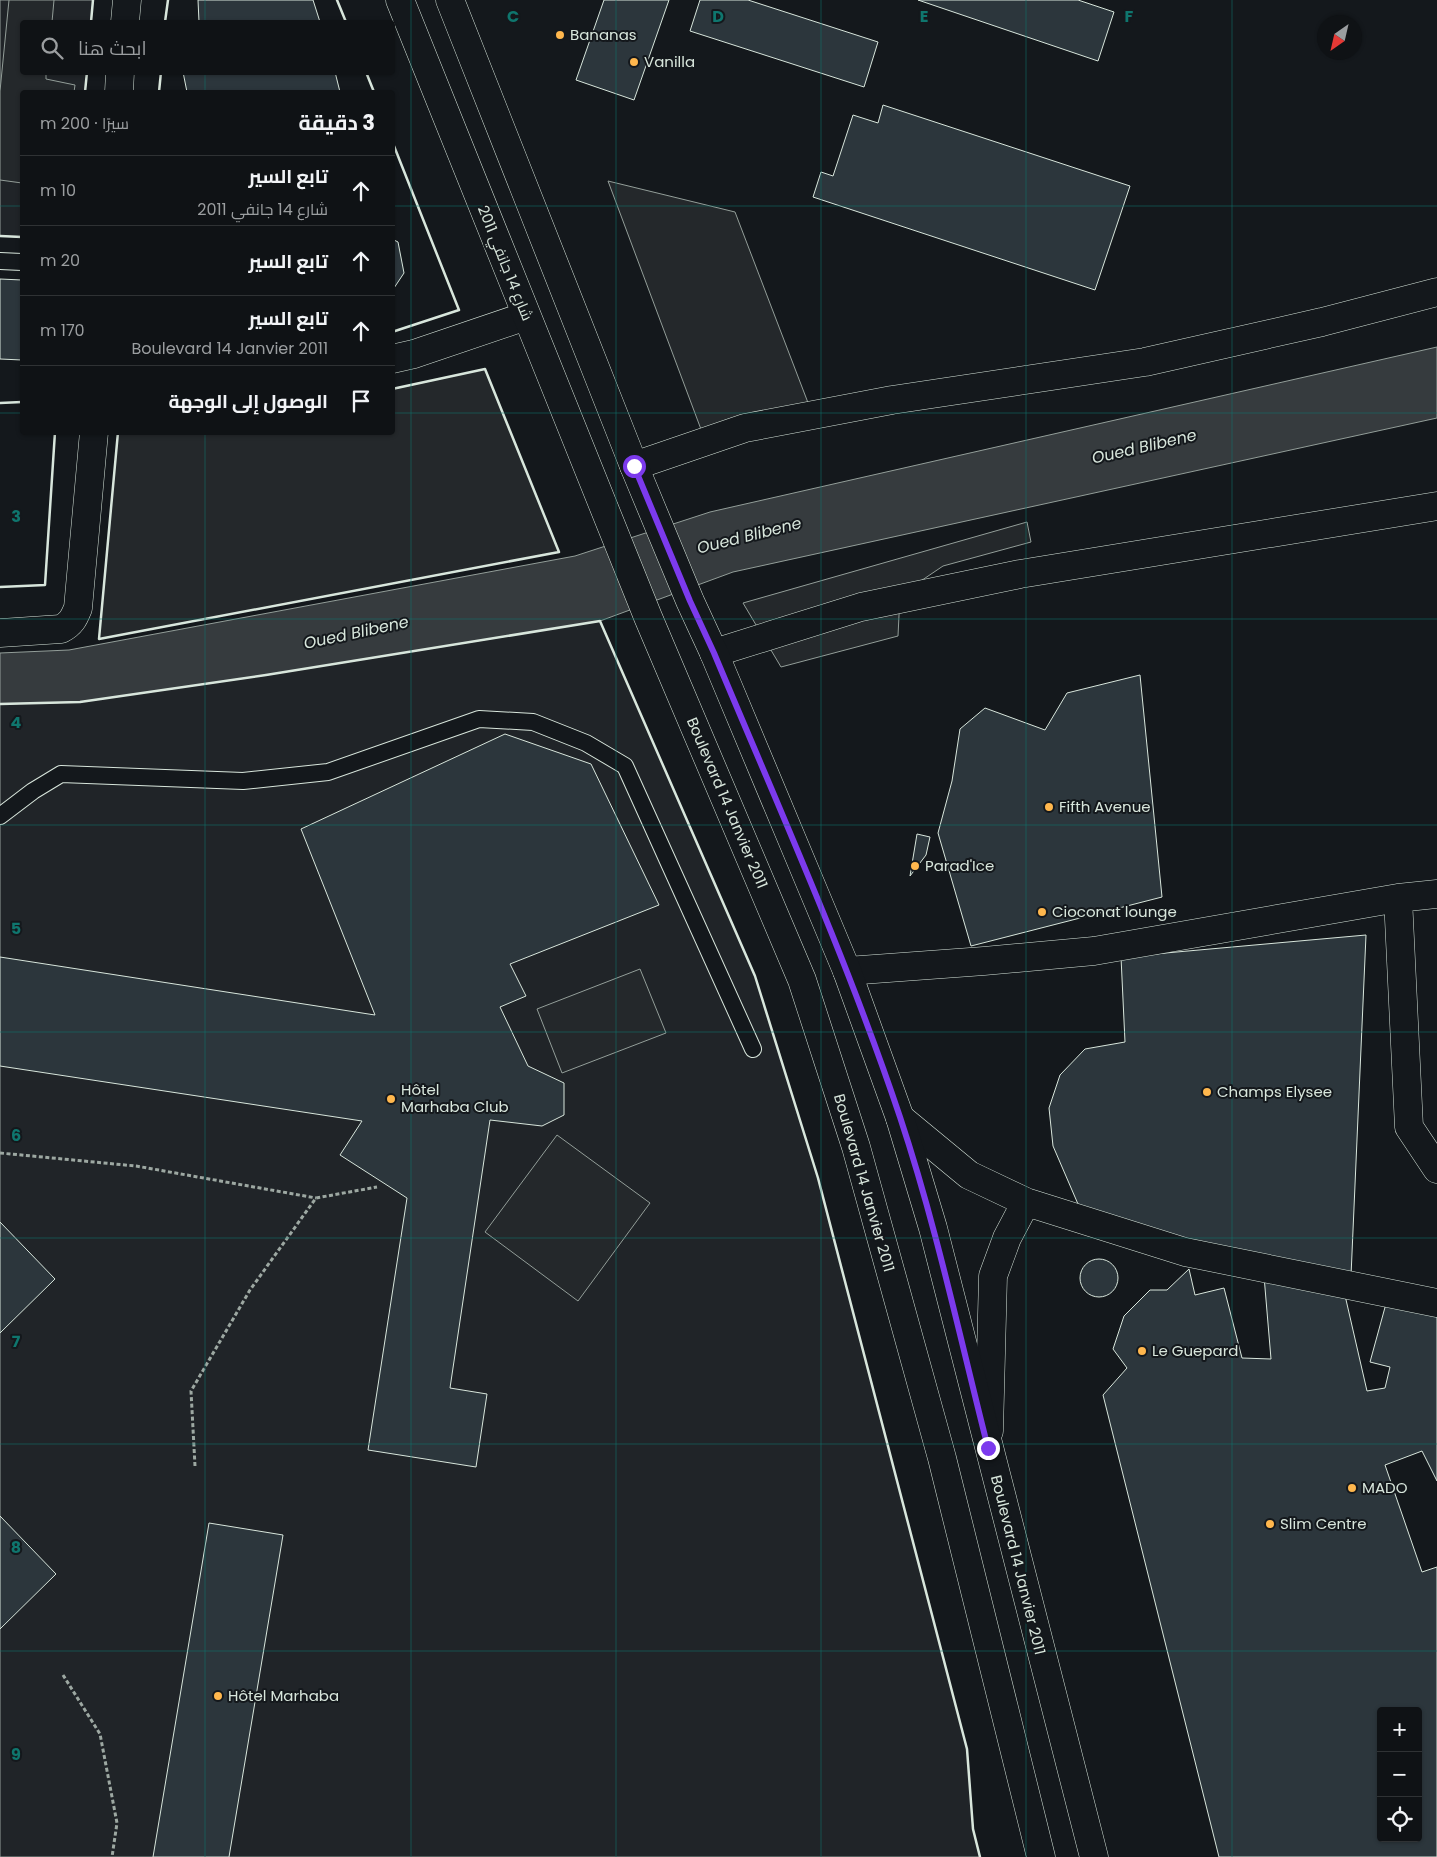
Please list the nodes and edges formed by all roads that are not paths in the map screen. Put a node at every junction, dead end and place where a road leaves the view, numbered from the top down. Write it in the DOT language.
graph roads {
  1 [pos="127,0"];
  2 [pos="400,0"];
  3 [pos="450,0"];
  4 [pos="125,20"];
  5 [pos="120,75"];
  6 [pos="119,90"];
  7 [pos="0,261"];
  8 [pos="20,262"];
  9 [pos="1437,292"];
  10 [pos="526,316"];
  11 [pos="395,358"];
  12 [pos="94,435"];
  13 [pos="634,466"];
  14 [pos="1437,506"];
  15 [pos="648,617"];
  16 [pos="0,633"];
  17 [pos="714,653"];
  18 [pos="0,816"];
  19 [pos="1437,894"];
  20 [pos="1398,898"];
  21 [pos="847,970"];
  22 [pos="753,1049"];
  23 [pos="900,1118"];
  24 [pos="1437,1169"];
  25 [pos="1026,1202"];
  26 [pos="1437,1303"];
  27 [pos="988,1448"];
  28 [pos="1042,1857"];
  29 [pos="1094,1857"];
  1 -- 4 [label="main road"];
  2 -- 10 [label="main road, شارع 14 جانفي 2011"];
  3 -- 13 [label="main road"];
  5 -- 6 [label="main road"];
  7 -- 8 [label="lane"];
  9 -- 13 [label="main road"];
  10 -- 11 [label="main road"];
  10 -- 15 [label="main road, شارع 14 جانفي 2011"];
  12 -- 16 [label="main road"];
  13 -- 17 [label="main road, Boulevard 14 Janvier 2011"];
  14 -- 17 [label="main road"];
  15 -- 28 [label="main road, Boulevard 14 Janvier 2011"];
  17 -- 21 [label="main road, Boulevard 14 Janvier 2011"];
  18 -- 22 [label="lane"];
  19 -- 20 [label="main road"];
  20 -- 21 [label="main road"];
  20 -- 24 [label="main road"];
  21 -- 23 [label="main road, Boulevard 14 Janvier 2011"];
  23 -- 25 [label="main road"];
  23 -- 27 [label="main road, Boulevard 14 Janvier 2011"];
  25 -- 26 [label="main road"];
  25 -- 27 [label="main road"];
  27 -- 29 [label="main road, Boulevard 14 Janvier 2011"];
}
